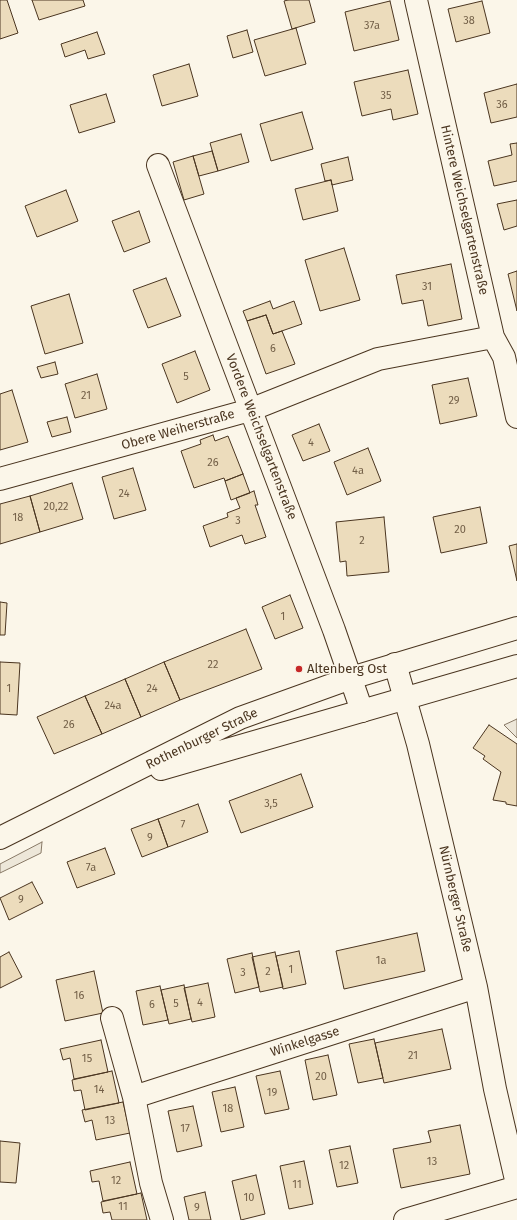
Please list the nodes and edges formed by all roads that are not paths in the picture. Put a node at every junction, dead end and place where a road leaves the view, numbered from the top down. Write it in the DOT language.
graph roads {
  1 [pos="416,0"];
  2 [pos="158,165"];
  3 [pos="493,337"];
  4 [pos="250,410"];
  5 [pos="517,417"];
  6 [pos="0,479"];
  7 [pos="517,628"];
  8 [pos="395,664"];
  9 [pos="517,666"];
  10 [pos="351,678"];
  11 [pos="405,699"];
  12 [pos="362,711"];
  13 [pos="117,781"];
  14 [pos="0,838"];
  15 [pos="476,987"];
  16 [pos="112,1018"];
  17 [pos="134,1097"];
  18 [pos="511,1134"];
  19 [pos="517,1186"];
  20 [pos="162,1220"];
  21 [pos="405,1220"];
  1 -- 3 [label="street, Hintere Weichselgartenstraße"];
  2 -- 4 [label="street, Vordere Weichselgartenstraße"];
  3 -- 4 [label="street, Obere Weiherstraße"];
  3 -- 5 [label="street, Hintere Weichselgartenstraße"];
  4 -- 6 [label="street, Obere Weiherstraße"];
  4 -- 10 [label="street, Vordere Weichselgartenstraße"];
  7 -- 8 [label="street, Rothenburger Straße"];
  8 -- 10 [label="street, Rothenburger Straße"];
  8 -- 11 [label="street, Nürnberger Straße"];
  9 -- 11 [label="street, Rothenburger Straße"];
  10 -- 12 [label="street, Vordere Weichselgartenstraße"];
  10 -- 13 [label="street, Rothenburger Straße"];
  11 -- 12 [label="street, Rothenburger Straße"];
  11 -- 15 [label="street, Nürnberger Straße"];
  12 -- 13 [label="street, Rothenburger Straße"];
  13 -- 14 [label="street, Rothenburger Straße"];
  15 -- 17 [label="street, Winkelgasse"];
  15 -- 18 [label="street, Nürnberger Straße"];
  16 -- 17 [label="street"];
  17 -- 20 [label="street"];
  18 -- 19 [label="street, Nürnberger Straße"];
  19 -- 21 [label="street"];
}
